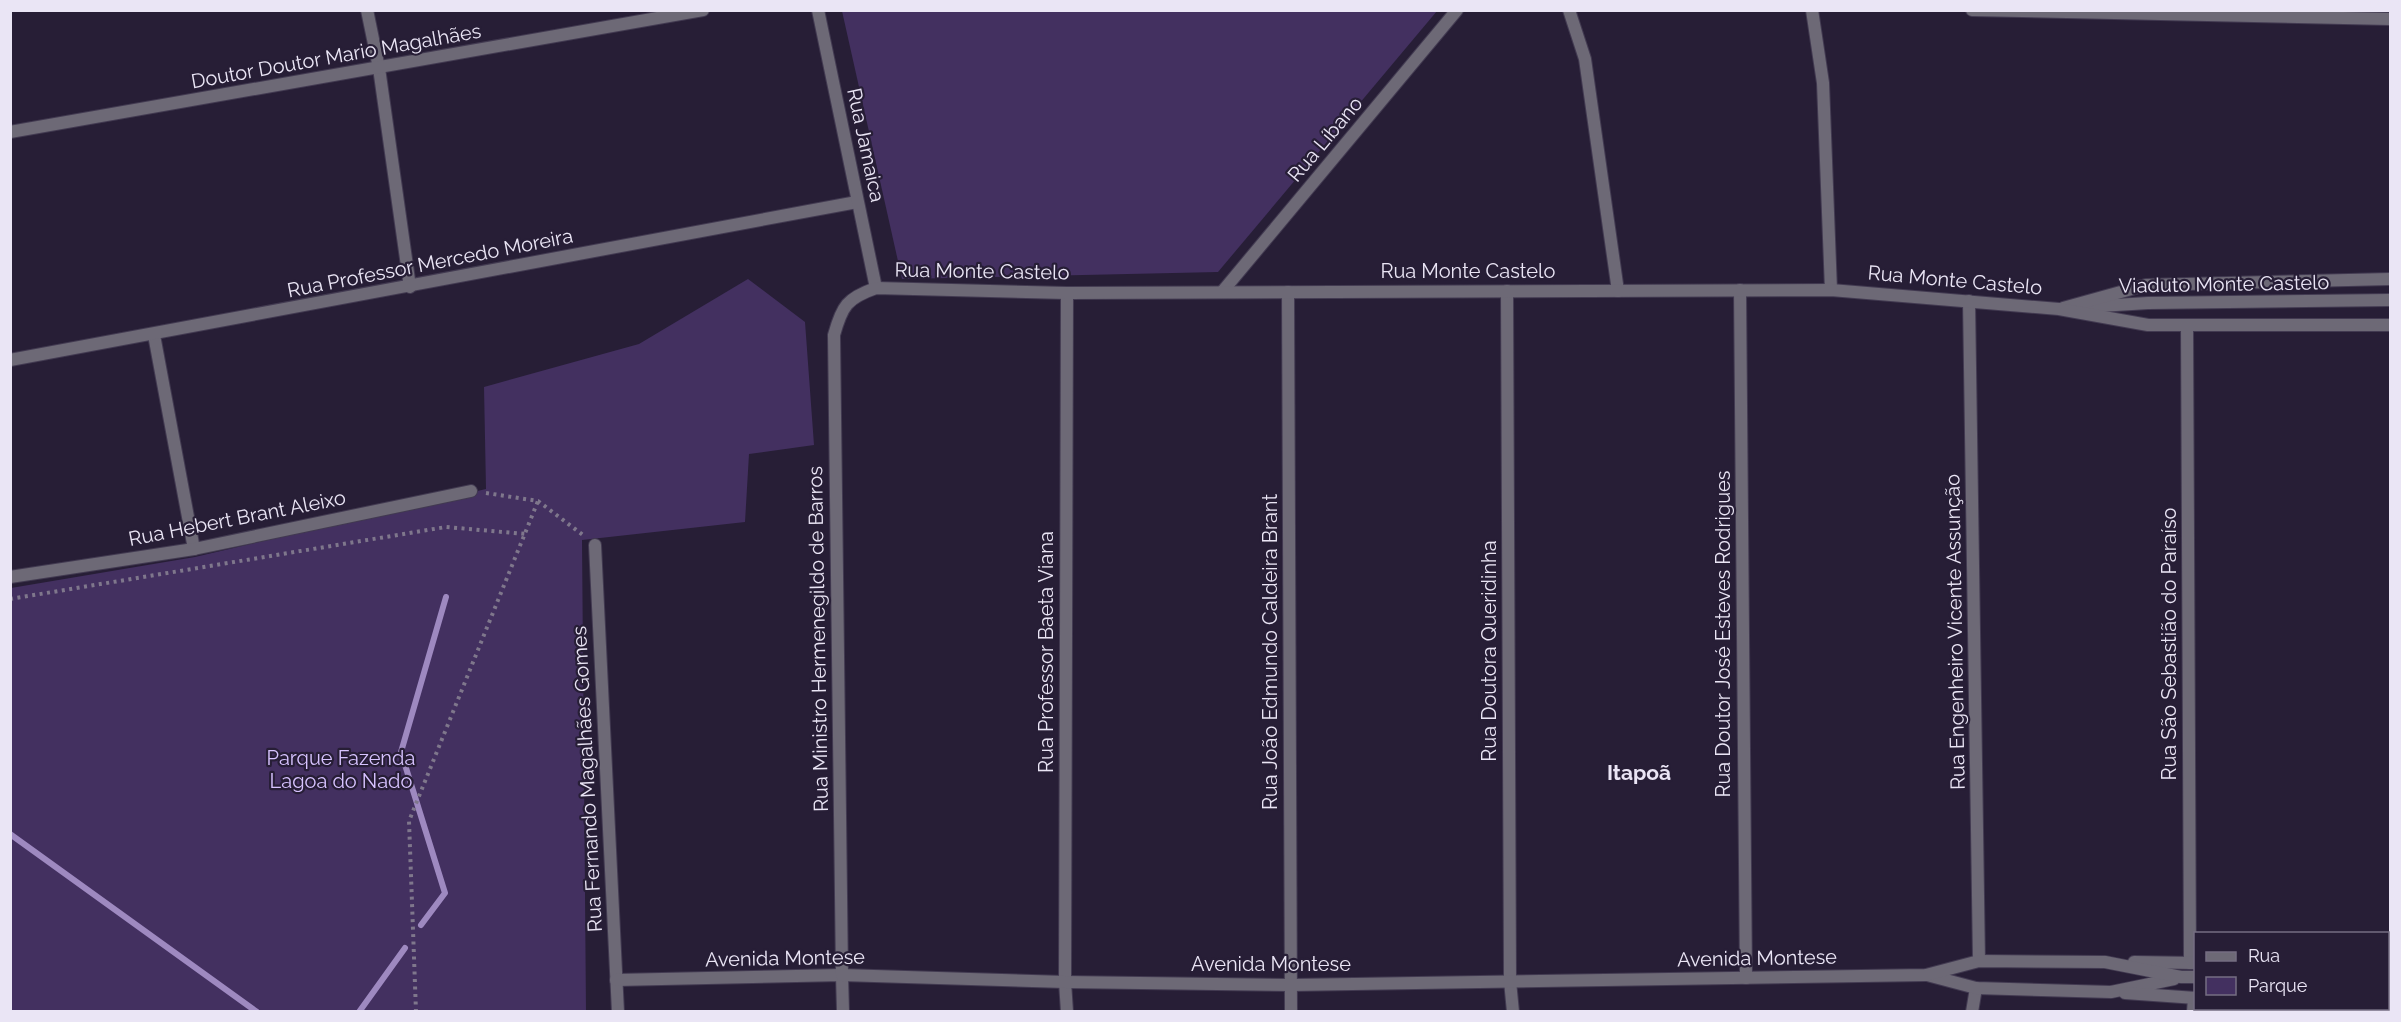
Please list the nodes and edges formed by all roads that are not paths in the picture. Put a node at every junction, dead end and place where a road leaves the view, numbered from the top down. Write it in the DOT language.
graph roads {
  1 [pos="367,10"];
  2 [pos="703,10"];
  3 [pos="818,10"];
  4 [pos="1457,10"];
  5 [pos="1569,10"];
  6 [pos="1812,10"];
  7 [pos="1972,10"];
  8 [pos="2070,12"];
  9 [pos="2391,19"];
  10 [pos="379,68"];
  11 [pos="10,132"];
  12 [pos="857,202"];
  13 [pos="2391,279"];
  14 [pos="410,286"];
  15 [pos="876,288"];
  16 [pos="1740,290"];
  17 [pos="1831,290"];
  18 [pos="1507,291"];
  19 [pos="1618,291"];
  20 [pos="1222,292"];
  21 [pos="1288,292"];
  22 [pos="1067,293"];
  23 [pos="2391,300"];
  24 [pos="1969,301"];
  25 [pos="2059,309"];
  26 [pos="2187,325"];
  27 [pos="2391,325"];
  28 [pos="154,335"];
  29 [pos="10,360"];
  30 [pos="471,491"];
  31 [pos="595,544"];
  32 [pos="194,549"];
  33 [pos="10,577"];
  34 [pos="1979,961"];
  35 [pos="2105,962"];
  36 [pos="2193,963"];
  37 [pos="842,975"];
  38 [pos="1926,975"];
  39 [pos="2188,977"];
  40 [pos="1746,978"];
  41 [pos="616,980"];
  42 [pos="1510,981"];
  43 [pos="1065,982"];
  44 [pos="1291,985"];
  45 [pos="1976,988"];
  46 [pos="2111,992"];
  47 [pos="2194,998"];
  48 [pos="618,1011"];
  49 [pos="843,1011"];
  50 [pos="1067,1011"];
  51 [pos="1291,1011"];
  52 [pos="1513,1011"];
  53 [pos="1972,1011"];
  1 -- 10 [label="street"];
  2 -- 10 [label="street, Doutor Doutor Mario Magalhães"];
  3 -- 12 [label="street, Rua Jamaica"];
  4 -- 20 [label="street, Rua Líbano"];
  5 -- 19 [label="street"];
  6 -- 17 [label="street"];
  7 -- 8 [label="street"];
  8 -- 9 [label="street"];
  10 -- 11 [label="street, Doutor Doutor Mario Magalhães"];
  10 -- 14 [label="street"];
  12 -- 14 [label="street, Rua Professor Mercedo Moreira"];
  12 -- 15 [label="street, Rua Jamaica"];
  13 -- 25 [label="street, Rua Monte Castelo"];
  14 -- 28 [label="street, Rua Professor Mercedo Moreira"];
  15 -- 22 [label="street, Rua Monte Castelo"];
  15 -- 37 [label="street, Rua Ministro Hermenegildo de Barros"];
  16 -- 17 [label="street, Rua Monte Castelo"];
  16 -- 19 [label="street, Rua Monte Castelo"];
  16 -- 40 [label="street, Rua Doutor José Esteves Rodrigues"];
  17 -- 24 [label="street, Rua Monte Castelo"];
  18 -- 19 [label="street, Rua Monte Castelo"];
  18 -- 21 [label="street, Rua Monte Castelo"];
  18 -- 42 [label="street, Rua Doutora Queridinha"];
  20 -- 21 [label="street, Rua Monte Castelo"];
  20 -- 22 [label="street, Rua Monte Castelo"];
  21 -- 44 [label="street, Rua João Edmundo Caldeira Brant"];
  22 -- 43 [label="street, Rua Professor Baeta Viana"];
  23 -- 25 [label="street, Viaduto Monte Castelo"];
  24 -- 25 [label="street, Rua Monte Castelo"];
  24 -- 34 [label="street, Rua Engenheiro Vicente Assunção"];
  25 -- 26 [label="street, Rua Monte Castelo"];
  26 -- 27 [label="street, Rua Monte Castelo"];
  26 -- 36 [label="street, Rua São Sebastião do Paraíso"];
  28 -- 29 [label="street, Rua Professor Mercedo Moreira"];
  28 -- 32 [label="street"];
  30 -- 32 [label="street, Rua Hebert Brant Aleixo"];
  31 -- 41 [label="street, Rua Fernando Magalhães Gomes"];
  32 -- 33 [label="street, Rua Hebert Brant Aleixo"];
  34 -- 35 [label="street, Avenida Montese"];
  34 -- 38 [label="street, Avenida Montese"];
  35 -- 36 [label="street"];
  35 -- 39 [label="street, Avenida Montese"];
  37 -- 41 [label="street, Avenida Montese"];
  37 -- 43 [label="street, Avenida Montese"];
  37 -- 49 [label="street, Rua Ministro Hermenegildo de Barros"];
  38 -- 40 [label="street, Avenida Montese"];
  38 -- 45 [label="street, Avenida Montese"];
  39 -- 46 [label="street, Avenida Montese"];
  40 -- 42 [label="street, Avenida Montese"];
  41 -- 48 [label="street, Rua Fernando Magalhães Gomes"];
  42 -- 44 [label="street, Avenida Montese"];
  42 -- 52 [label="street, Rua Doutora Queridinha"];
  43 -- 44 [label="street, Avenida Montese"];
  43 -- 50 [label="street, Rua Professor Baeta Viana"];
  44 -- 51 [label="street, Rua João Edmundo Caldeira Brant"];
  45 -- 46 [label="street, Avenida Montese"];
  45 -- 53 [label="street"];
  46 -- 47 [label="street"];
}
